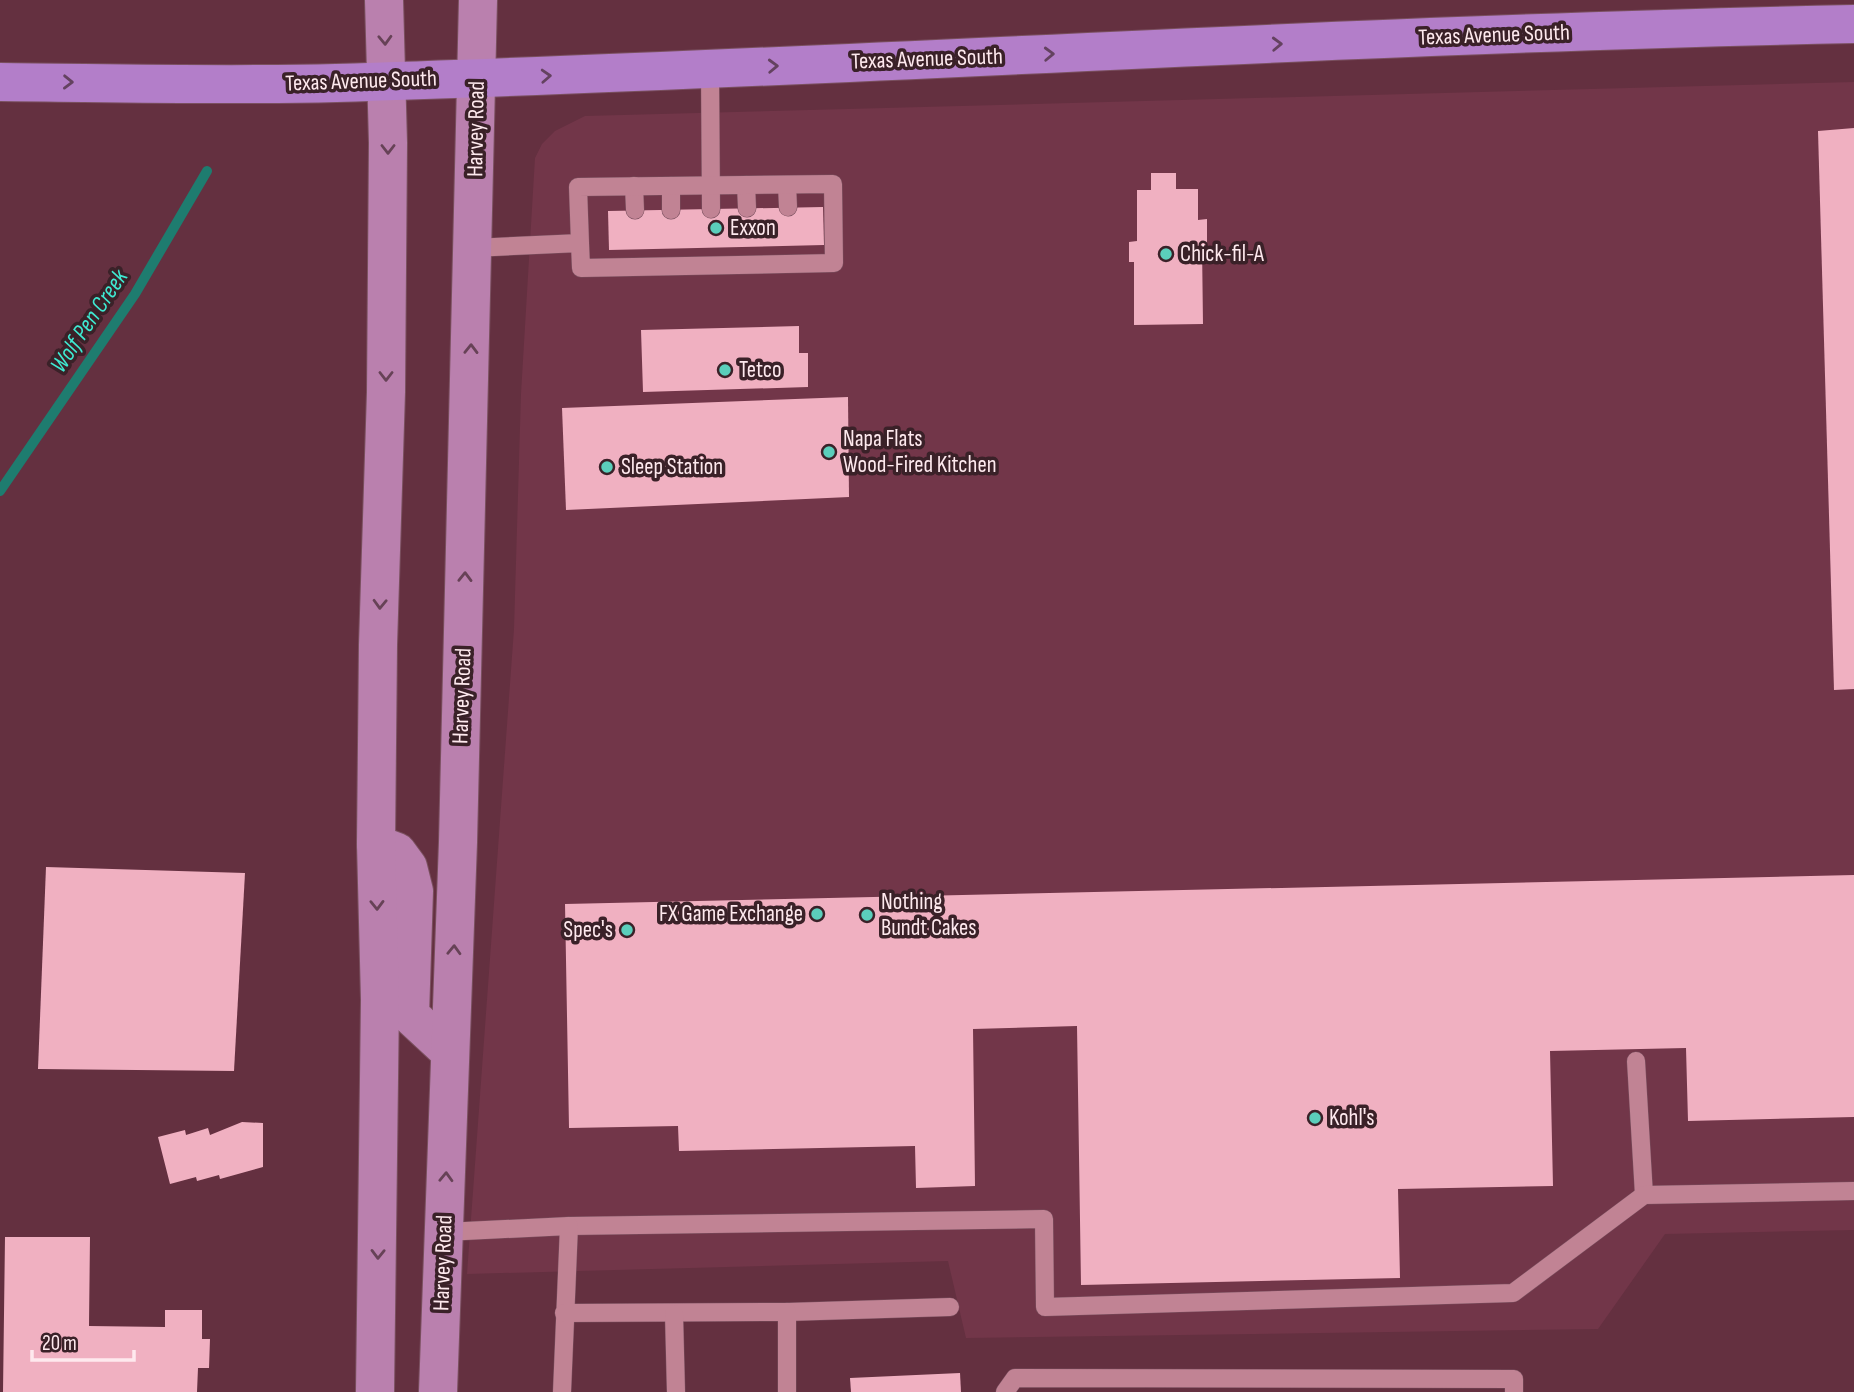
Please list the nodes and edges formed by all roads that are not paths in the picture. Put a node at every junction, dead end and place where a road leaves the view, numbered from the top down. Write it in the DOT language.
graph roads {
  1 [pos="384,0"];
  2 [pos="478,0"];
  3 [pos="1854,24"];
  4 [pos="710,68"];
  5 [pos="478,77"];
  6 [pos="386,81"];
  7 [pos="0,82"];
  8 [pos="710,184"];
  9 [pos="746,185"];
  10 [pos="787,185"];
  11 [pos="634,186"];
  12 [pos="671,186"];
  13 [pos="747,208"];
  14 [pos="788,208"];
  15 [pos="712,209"];
  16 [pos="635,210"];
  17 [pos="671,210"];
  18 [pos="580,243"];
  19 [pos="748,247"];
  20 [pos="473,248"];
  21 [pos="749,265"];
  22 [pos="376,844"];
  23 [pos="450,1052"];
  24 [pos="1636,1061"];
  25 [pos="1854,1191"];
  26 [pos="1644,1195"];
  27 [pos="569,1226"];
  28 [pos="445,1232"];
  29 [pos="950,1307"];
  30 [pos="787,1312"];
  31 [pos="564,1313"];
  32 [pos="674,1314"];
  33 [pos="375,1392"];
  34 [pos="439,1392"];
  35 [pos="562,1392"];
  36 [pos="676,1392"];
  37 [pos="786,1392"];
  38 [pos="1005,1392"];
  39 [pos="1514,1392"];
  1 -- 6 [label="main road, one-way"];
  2 -- 5 [label="main road, Harvey Road"];
  4 -- 3 [label="main road, Texas Avenue South, one-way"];
  5 -- 4 [label="main road, Texas Avenue South, one-way"];
  4 -- 8 [label="lane"];
  5 -- 6 [label="main road, Texas Avenue South"];
  5 -- 20 [label="main road, Harvey Road"];
  7 -- 6 [label="main road, Texas Avenue South, one-way"];
  6 -- 22 [label="main road, one-way"];
  8 -- 9 [label="lane"];
  8 -- 12 [label="lane"];
  8 -- 15 [label="lane"];
  9 -- 10 [label="lane"];
  9 -- 13 [label="lane"];
  10 -- 14 [label="lane"];
  10 -- 21 [label="lane"];
  11 -- 12 [label="lane"];
  11 -- 16 [label="lane"];
  11 -- 18 [label="lane"];
  12 -- 17 [label="lane"];
  18 -- 20 [label="lane"];
  18 -- 21 [label="lane"];
  19 -- 21 [label="lane"];
  23 -- 20 [label="main road, Harvey Road, one-way"];
  22 -- 23 [label="main road"];
  22 -- 33 [label="main road, one-way"];
  28 -- 23 [label="main road, Harvey Road, one-way"];
  24 -- 26 [label="lane"];
  25 -- 26 [label="lane"];
  26 -- 27 [label="lane"];
  27 -- 28 [label="lane"];
  27 -- 31 [label="lane"];
  28 -- 34 [label="main road, Harvey Road"];
  29 -- 30 [label="lane"];
  30 -- 32 [label="lane"];
  30 -- 37 [label="lane"];
  31 -- 32 [label="lane"];
  31 -- 35 [label="lane"];
  32 -- 36 [label="lane"];
  38 -- 39 [label="lane"];
}
